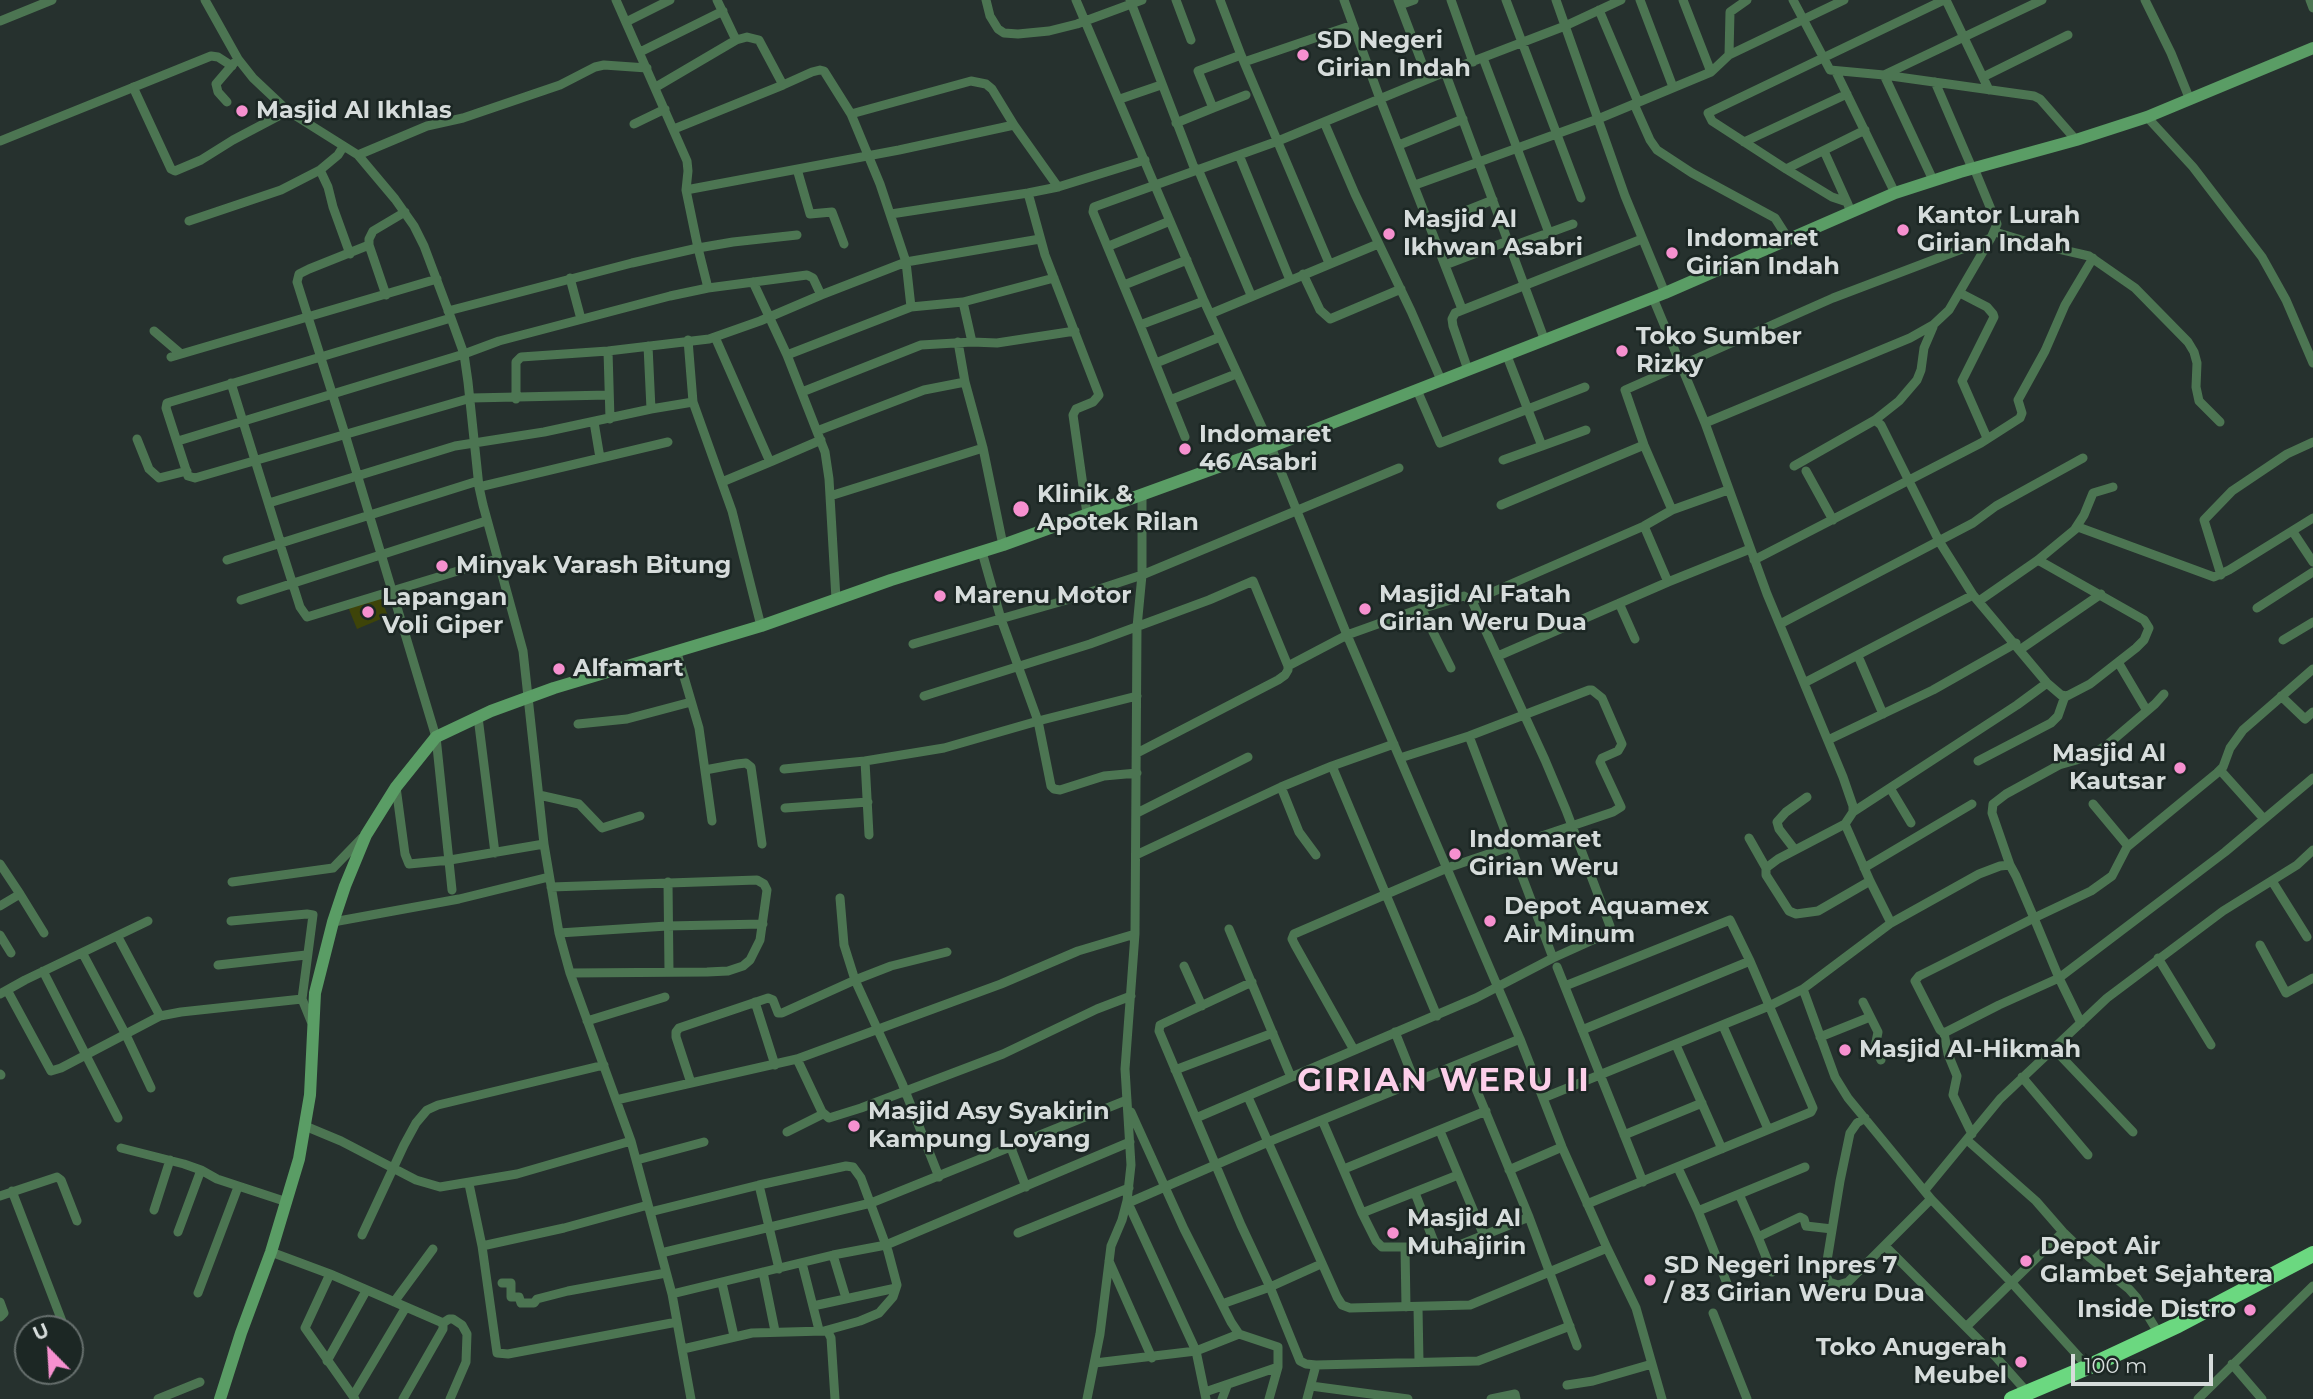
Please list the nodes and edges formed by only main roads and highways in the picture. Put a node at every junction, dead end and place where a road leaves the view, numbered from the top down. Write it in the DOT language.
graph roads {
  1 [pos="2313,1254"];
  2 [pos="2020,1396"];
  1 -- 2 [label="highway"];
}
